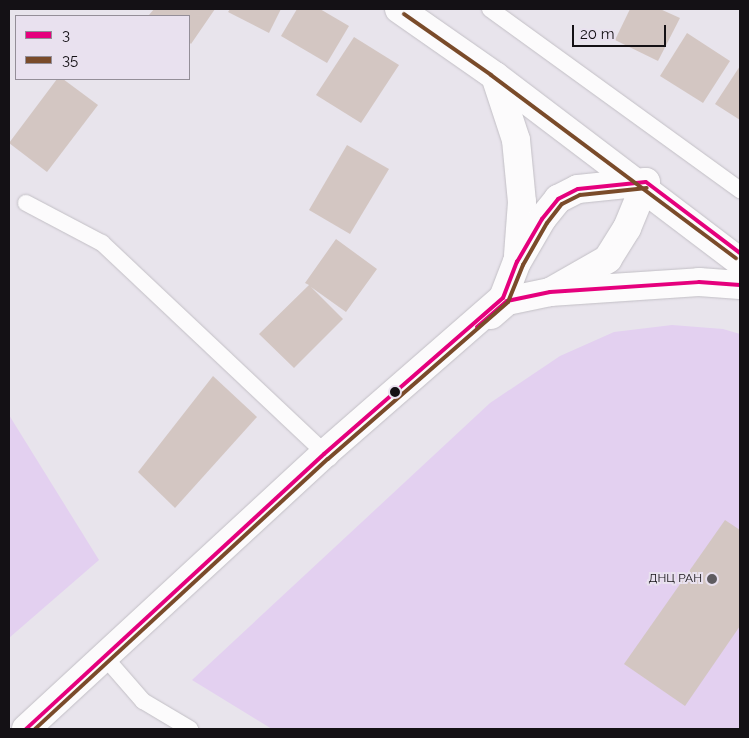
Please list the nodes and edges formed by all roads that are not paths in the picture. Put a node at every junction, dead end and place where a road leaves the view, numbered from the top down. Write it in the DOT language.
graph roads {
  1 [pos="399,9"];
  2 [pos="408,9"];
  3 [pos="490,9"];
  4 [pos="495,76"];
  5 [pos="642,184"];
  6 [pos="740,190"];
  7 [pos="26,203"];
  8 [pos="740,253"];
  9 [pos="517,262"];
  10 [pos="740,262"];
  11 [pos="740,285"];
  12 [pos="550,292"];
  13 [pos="327,456"];
  14 [pos="109,662"];
  15 [pos="26,729"];
  16 [pos="35,729"];
  17 [pos="190,729"];
  1 -- 4 [label="main road"];
  2 -- 5 [label="main road"];
  3 -- 6 [label="lane"];
  4 -- 5 [label="main road"];
  4 -- 9 [label="main road"];
  5 -- 8 [label="main road"];
  5 -- 9 [label="main road"];
  5 -- 10 [label="main road"];
  5 -- 12 [label="main road"];
  7 -- 13 [label="lane"];
  9 -- 13 [label="main road"];
  11 -- 12 [label="main road"];
  12 -- 13 [label="main road"];
  13 -- 14 [label="main road"];
  13 -- 15 [label="main road"];
  14 -- 16 [label="main road"];
  14 -- 17 [label="lane"];
}
